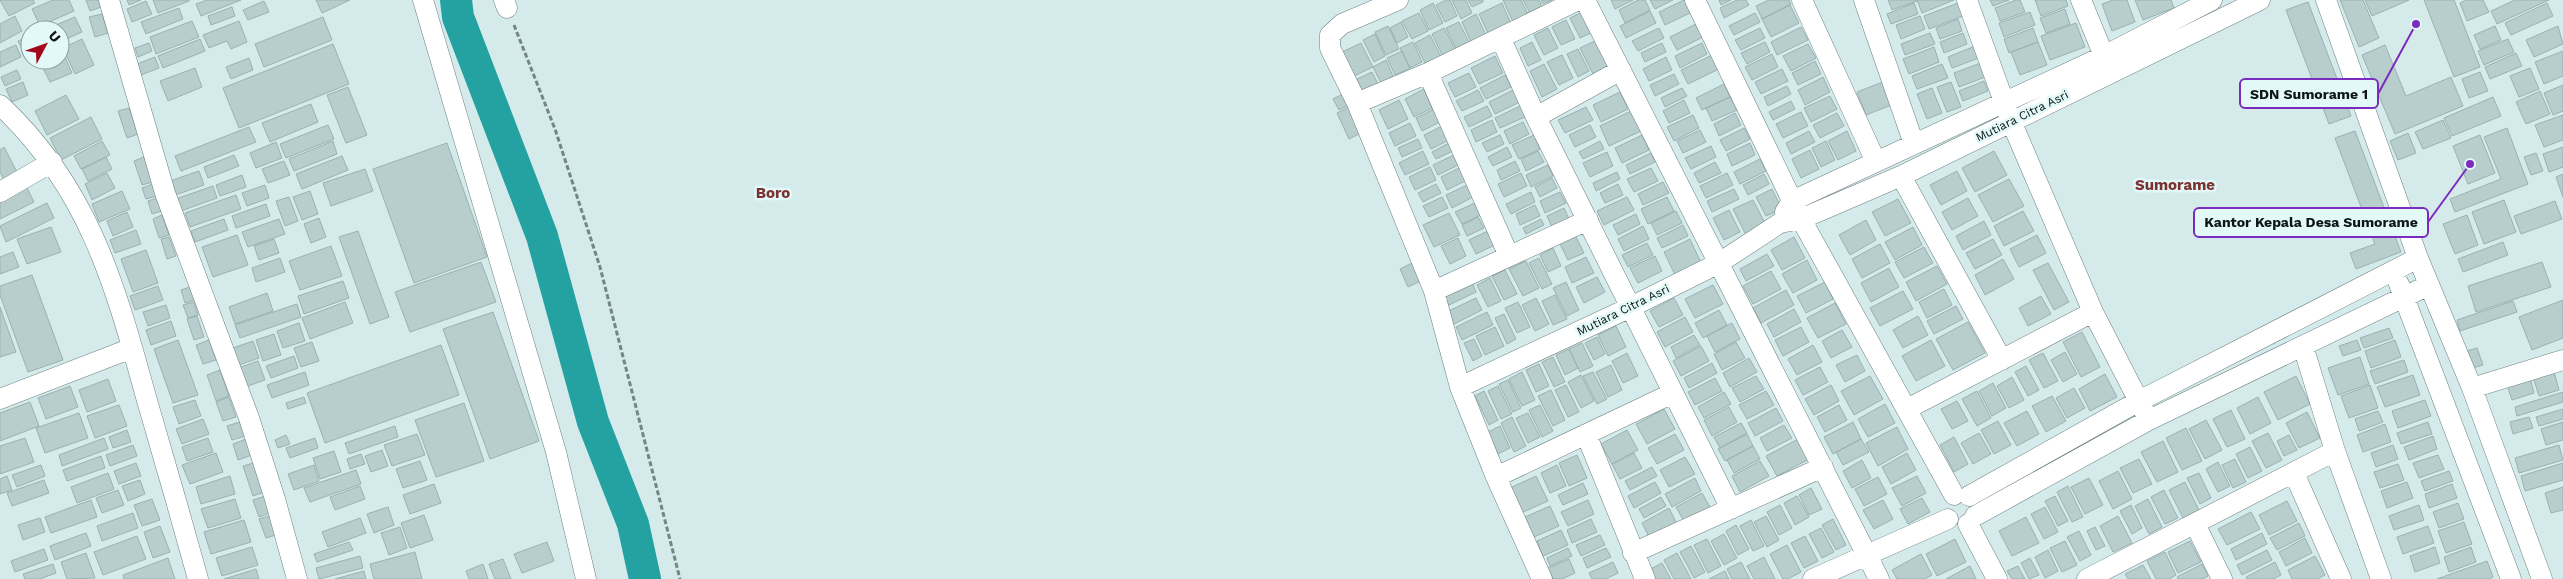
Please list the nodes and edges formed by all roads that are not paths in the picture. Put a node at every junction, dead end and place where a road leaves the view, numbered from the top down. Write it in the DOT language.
graph roads {
  1 [pos="109,0"];
  2 [pos="423,0"];
  3 [pos="1398,0"];
  4 [pos="1578,0"];
  5 [pos="1585,0"];
  6 [pos="1695,0"];
  7 [pos="1802,0"];
  8 [pos="1864,0"];
  9 [pos="1967,0"];
  10 [pos="2081,0"];
  11 [pos="2212,0"];
  12 [pos="2260,0"];
  13 [pos="2326,0"];
  14 [pos="2189,5"];
  15 [pos="1501,39"];
  16 [pos="2104,56"];
  17 [pos="1621,70"];
  18 [pos="1428,73"];
  19 [pos="1357,103"];
  20 [pos="0,105"];
  21 [pos="2008,112"];
  22 [pos="1536,117"];
  23 [pos="1914,144"];
  24 [pos="52,162"];
  25 [pos="1876,162"];
  26 [pos="1901,176"];
  27 [pos="0,192"];
  28 [pos="1792,200"];
  29 [pos="1801,219"];
  30 [pos="1588,220"];
  31 [pos="1780,223"];
  32 [pos="1510,256"];
  33 [pos="2418,258"];
  34 [pos="1719,263"];
  35 [pos="2395,270"];
  36 [pos="2429,285"];
  37 [pos="1434,291"];
  38 [pos="2403,297"];
  39 [pos="1631,308"];
  40 [pos="2093,312"];
  41 [pos="2303,346"];
  42 [pos="132,348"];
  43 [pos="2002,360"];
  44 [pos="2563,360"];
  45 [pos="1460,387"];
  46 [pos="2472,388"];
  47 [pos="1673,393"];
  48 [pos="0,399"];
  49 [pos="2139,401"];
  50 [pos="1907,409"];
  51 [pos="2149,420"];
  52 [pos="1586,434"];
  53 [pos="2335,451"];
  54 [pos="1823,468"];
  55 [pos="2294,473"];
  56 [pos="1496,477"];
  57 [pos="1961,496"];
  58 [pos="1731,509"];
  59 [pos="1948,519"];
  60 [pos="1971,520"];
  61 [pos="2195,524"];
  62 [pos="1633,553"];
  63 [pos="1866,554"];
  64 [pos="2114,573"];
  65 [pos="197,579"];
  66 [pos="297,579"];
  67 [pos="586,579"];
  68 [pos="1542,579"];
  69 [pos="1645,579"];
  70 [pos="1813,579"];
  71 [pos="1879,579"];
  72 [pos="1997,579"];
  73 [pos="2087,579"];
  74 [pos="2222,579"];
  75 [pos="2341,579"];
  76 [pos="2381,579"];
  77 [pos="2511,579"];
  78 [pos="2542,579"];
  1 -- 66 [label="street"];
  2 -- 67 [label="street"];
  3 -- 19 [label="street"];
  4 -- 15 [label="street"];
  5 -- 17 [label="street"];
  6 -- 28 [label="street"];
  7 -- 25 [label="street"];
  8 -- 23 [label="street"];
  9 -- 21 [label="street"];
  10 -- 16 [label="street"];
  11 -- 14 [label="street, Mutiara Citra Asri"];
  12 -- 21 [label="street, Mutiara Citra Asri"];
  13 -- 33 [label="street"];
  14 -- 16 [label="street, Mutiara Citra Asri"];
  15 -- 18 [label="street"];
  15 -- 22 [label="street"];
  16 -- 21 [label="street, Mutiara Citra Asri"];
  17 -- 22 [label="street"];
  17 -- 34 [label="street"];
  18 -- 19 [label="street"];
  18 -- 32 [label="street"];
  19 -- 37 [label="street"];
  20 -- 24 [label="street"];
  21 -- 23 [label="street, Mutiara Citra Asri"];
  21 -- 26 [label="street, Mutiara Citra Asri"];
  21 -- 40 [label="street"];
  22 -- 30 [label="street"];
  23 -- 25 [label="street, Mutiara Citra Asri"];
  24 -- 27 [label="street"];
  24 -- 42 [label="street"];
  25 -- 28 [label="street, Mutiara Citra Asri"];
  26 -- 29 [label="street, Mutiara Citra Asri"];
  26 -- 43 [label="street"];
  28 -- 29 [label="street"];
  28 -- 31 [label="street, Mutiara Citra Asri"];
  29 -- 31 [label="street, Mutiara Citra Asri"];
  29 -- 50 [label="street"];
  30 -- 32 [label="street"];
  30 -- 39 [label="street"];
  31 -- 34 [label="street, Mutiara Citra Asri"];
  32 -- 37 [label="street"];
  33 -- 35 [label="street"];
  33 -- 36 [label="street"];
  34 -- 39 [label="street, Mutiara Citra Asri"];
  34 -- 54 [label="street"];
  35 -- 38 [label="street"];
  35 -- 49 [label="street"];
  36 -- 38 [label="street"];
  36 -- 46 [label="street"];
  37 -- 45 [label="street"];
  38 -- 41 [label="street"];
  38 -- 77 [label="street"];
  39 -- 45 [label="street, Mutiara Citra Asri"];
  39 -- 47 [label="street"];
  40 -- 43 [label="street"];
  40 -- 49 [label="street"];
  41 -- 51 [label="street"];
  41 -- 53 [label="street"];
  42 -- 48 [label="street"];
  42 -- 65 [label="street"];
  43 -- 50 [label="street"];
  44 -- 46 [label="street"];
  45 -- 56 [label="street"];
  46 -- 78 [label="street"];
  47 -- 52 [label="street"];
  47 -- 58 [label="street"];
  49 -- 51 [label="street"];
  49 -- 57 [label="street"];
  50 -- 57 [label="street"];
  51 -- 60 [label="street"];
  52 -- 56 [label="street"];
  52 -- 62 [label="street"];
  53 -- 55 [label="street"];
  53 -- 76 [label="street"];
  54 -- 58 [label="street"];
  54 -- 63 [label="street"];
  55 -- 61 [label="street"];
  55 -- 75 [label="street"];
  56 -- 68 [label="street"];
  57 -- 59 [label="street"];
  57 -- 60 [label="street"];
  58 -- 62 [label="street"];
  59 -- 60 [label="street"];
  59 -- 63 [label="street"];
  60 -- 72 [label="street"];
  61 -- 64 [label="street"];
  61 -- 74 [label="street"];
  62 -- 69 [label="street"];
  63 -- 70 [label="street"];
  63 -- 71 [label="street"];
  64 -- 73 [label="street"];
}
